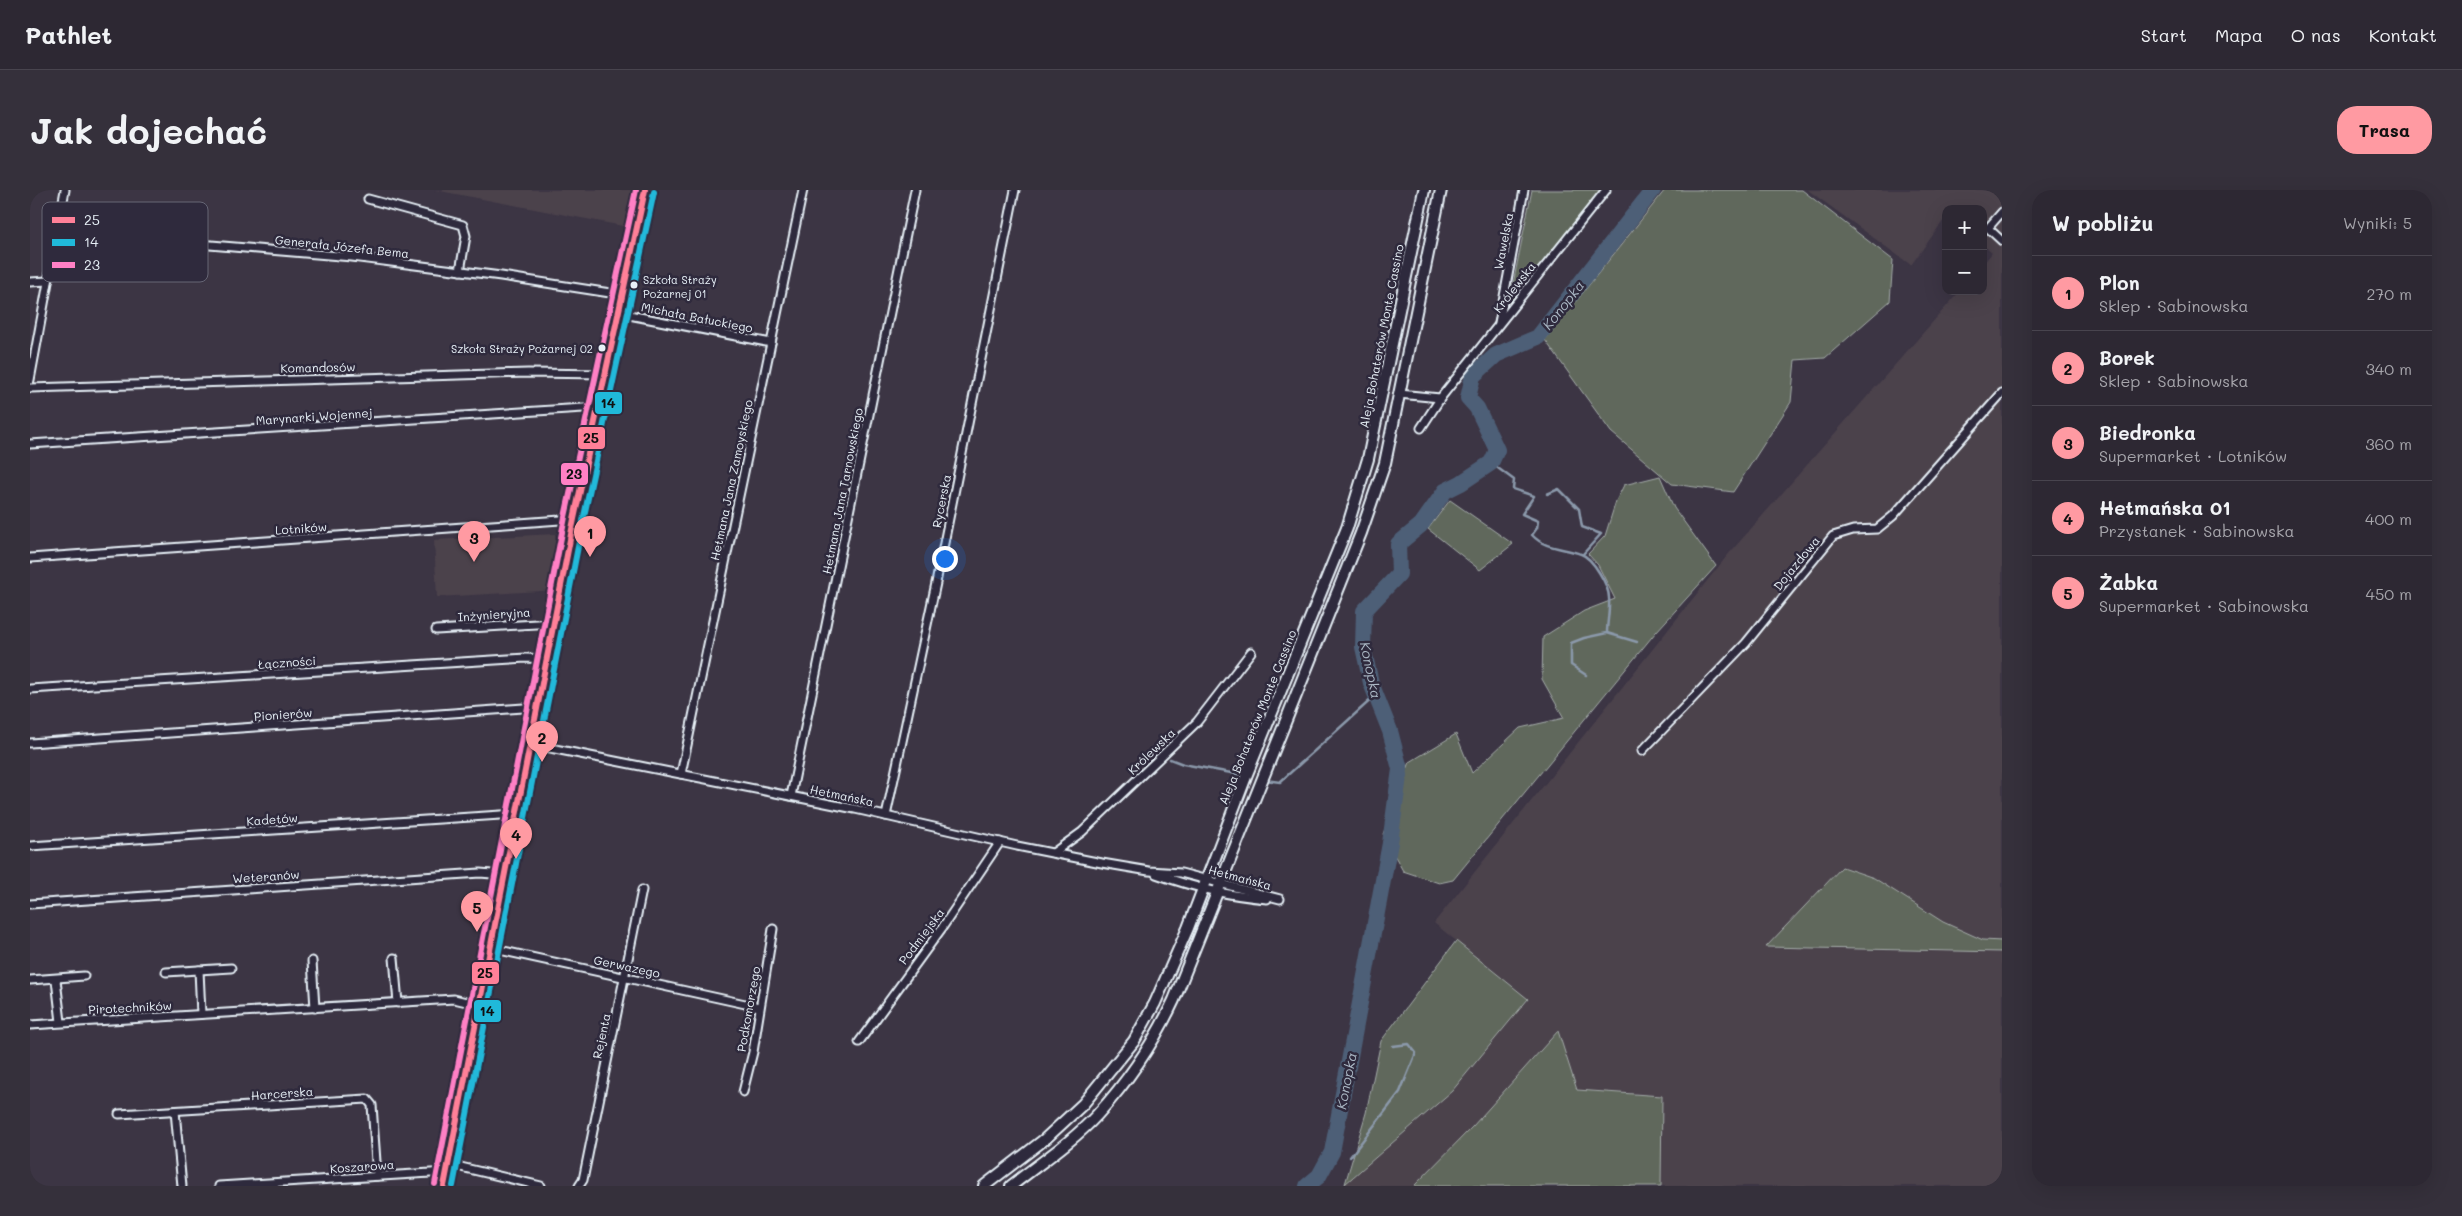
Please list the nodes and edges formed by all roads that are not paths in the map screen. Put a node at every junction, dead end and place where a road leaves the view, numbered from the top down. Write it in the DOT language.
graph roads {
  1 [pos="645,190"];
  2 [pos="803,190"];
  3 [pos="915,190"];
  4 [pos="1015,190"];
  5 [pos="1424,190"];
  6 [pos="1441,190"];
  7 [pos="1524,190"];
  8 [pos="1606,190"];
  9 [pos="368,199"];
  10 [pos="2002,212"];
  11 [pos="2002,241"];
  12 [pos="208,245"];
  13 [pos="460,271"];
  14 [pos="48,282"];
  15 [pos="623,295"];
  16 [pos="619,313"];
  17 [pos="1498,326"];
  18 [pos="771,343"];
  19 [pos="606,374"];
  20 [pos="30,380"];
  21 [pos="30,388"];
  22 [pos="2002,393"];
  23 [pos="1399,394"];
  24 [pos="1440,398"];
  25 [pos="599,407"];
  26 [pos="1421,428"];
  27 [pos="30,444"];
  28 [pos="574,519"];
  29 [pos="30,558"];
  30 [pos="554,623"];
  31 [pos="436,630"];
  32 [pos="1251,652"];
  33 [pos="546,659"];
  34 [pos="30,689"];
  35 [pos="538,708"];
  36 [pos="30,742"];
  37 [pos="530,744"];
  38 [pos="1642,751"];
  39 [pos="681,774"];
  40 [pos="791,796"];
  41 [pos="516,814"];
  42 [pos="886,816"];
  43 [pos="1000,842"];
  44 [pos="30,846"];
  45 [pos="1053,853"];
  46 [pos="504,875"];
  47 [pos="1204,884"];
  48 [pos="1219,888"];
  49 [pos="642,890"];
  50 [pos="30,904"];
  51 [pos="772,929"];
  52 [pos="490,948"];
  53 [pos="394,958"];
  54 [pos="312,961"];
  55 [pos="231,968"];
  56 [pos="199,970"];
  57 [pos="166,972"];
  58 [pos="84,976"];
  59 [pos="625,977"];
  60 [pos="30,980"];
  61 [pos="56,980"];
  62 [pos="398,1003"];
  63 [pos="479,1005"];
  64 [pos="759,1007"];
  65 [pos="315,1008"];
  66 [pos="201,1014"];
  67 [pos="60,1022"];
  68 [pos="30,1025"];
  69 [pos="859,1042"];
  70 [pos="743,1092"];
  71 [pos="175,1111"];
  72 [pos="119,1114"];
  73 [pos="448,1168"];
  74 [pos="377,1176"];
  75 [pos="182,1186"];
  76 [pos="219,1186"];
  77 [pos="444,1186"];
  78 [pos="541,1186"];
  79 [pos="579,1186"];
  80 [pos="984,1186"];
  81 [pos="1011,1186"];
  1 -- 15 [label="street"];
  2 -- 18 [label="street, Hetmana Jana Zamoyskiego"];
  3 -- 40 [label="street, Hetmana Jana Tarnowskiego"];
  4 -- 42 [label="street, Rycerska"];
  5 -- 47 [label="main road, Aleja Bohaterów Monte Cassino"];
  6 -- 23 [label="main road"];
  7 -- 17 [label="street, Wawelska"];
  8 -- 17 [label="street, Królewska"];
  9 -- 13 [label="street"];
  10 -- 11 [label="street"];
  12 -- 13 [label="street, Generała Józefa Bema"];
  13 -- 15 [label="street, Generała Józefa Bema"];
  14 -- 20 [label="street"];
  15 -- 16 [label="street"];
  16 -- 18 [label="street, Michała Bałuckiego"];
  16 -- 19 [label="street"];
  17 -- 24 [label="street, Królewska"];
  18 -- 39 [label="street, Hetmana Jana Zamoyskiego"];
  19 -- 21 [label="street, Komandosów"];
  19 -- 25 [label="street"];
  22 -- 38 [label="street, Dojazdowa"];
  23 -- 24 [label="street"];
  23 -- 48 [label="main road"];
  24 -- 26 [label="street, Królewska"];
  25 -- 27 [label="street, Marynarki Wojennej"];
  25 -- 28 [label="street"];
  28 -- 29 [label="street, Lotników"];
  28 -- 30 [label="street"];
  30 -- 31 [label="street, Inżynieryjna"];
  30 -- 33 [label="street"];
  32 -- 45 [label="street, Królewska"];
  33 -- 34 [label="street, Łączności"];
  33 -- 35 [label="street"];
  35 -- 36 [label="street, Pionierów"];
  35 -- 37 [label="street"];
  37 -- 39 [label="street, Hetmańska"];
  37 -- 41 [label="street"];
  39 -- 40 [label="street, Hetmańska"];
  40 -- 42 [label="street, Hetmańska"];
  41 -- 44 [label="street, Kadetów"];
  41 -- 46 [label="street"];
  42 -- 43 [label="street, Hetmańska"];
  43 -- 45 [label="street, Hetmańska"];
  43 -- 69 [label="street, Podmiejska"];
  45 -- 47 [label="street, Hetmańska"];
  46 -- 50 [label="street, Weteranów"];
  46 -- 52 [label="street"];
  47 -- 48 [label="street, Hetmańska"];
  47 -- 80 [label="main road, Aleja Bohaterów Monte Cassino"];
  48 -- 48 [label="street, Hetmańska"];
  48 -- 81 [label="main road"];
  49 -- 59 [label="street, Rejenta"];
  51 -- 64 [label="street, Podkomorzego"];
  52 -- 59 [label="street, Gerwazego"];
  52 -- 63 [label="street"];
  53 -- 62 [label="street"];
  54 -- 65 [label="street"];
  55 -- 56 [label="street"];
  56 -- 57 [label="street"];
  56 -- 66 [label="street"];
  58 -- 61 [label="street"];
  59 -- 64 [label="street, Gerwazego"];
  59 -- 79 [label="street, Rejenta"];
  60 -- 61 [label="street"];
  61 -- 67 [label="street"];
  62 -- 63 [label="street, Pirotechników"];
  62 -- 65 [label="street, Pirotechników"];
  63 -- 73 [label="street"];
  64 -- 70 [label="street, Podkomorzego"];
  65 -- 66 [label="street, Pirotechników"];
  66 -- 67 [label="street, Pirotechników"];
  67 -- 68 [label="street, Pirotechników"];
  71 -- 72 [label="street, Harcerska"];
  71 -- 74 [label="street, Harcerska"];
  71 -- 75 [label="street"];
  73 -- 74 [label="street, Koszarowa"];
  73 -- 77 [label="street"];
  73 -- 78 [label="street, Koszarowa"];
  74 -- 76 [label="street, Koszarowa"];
}
